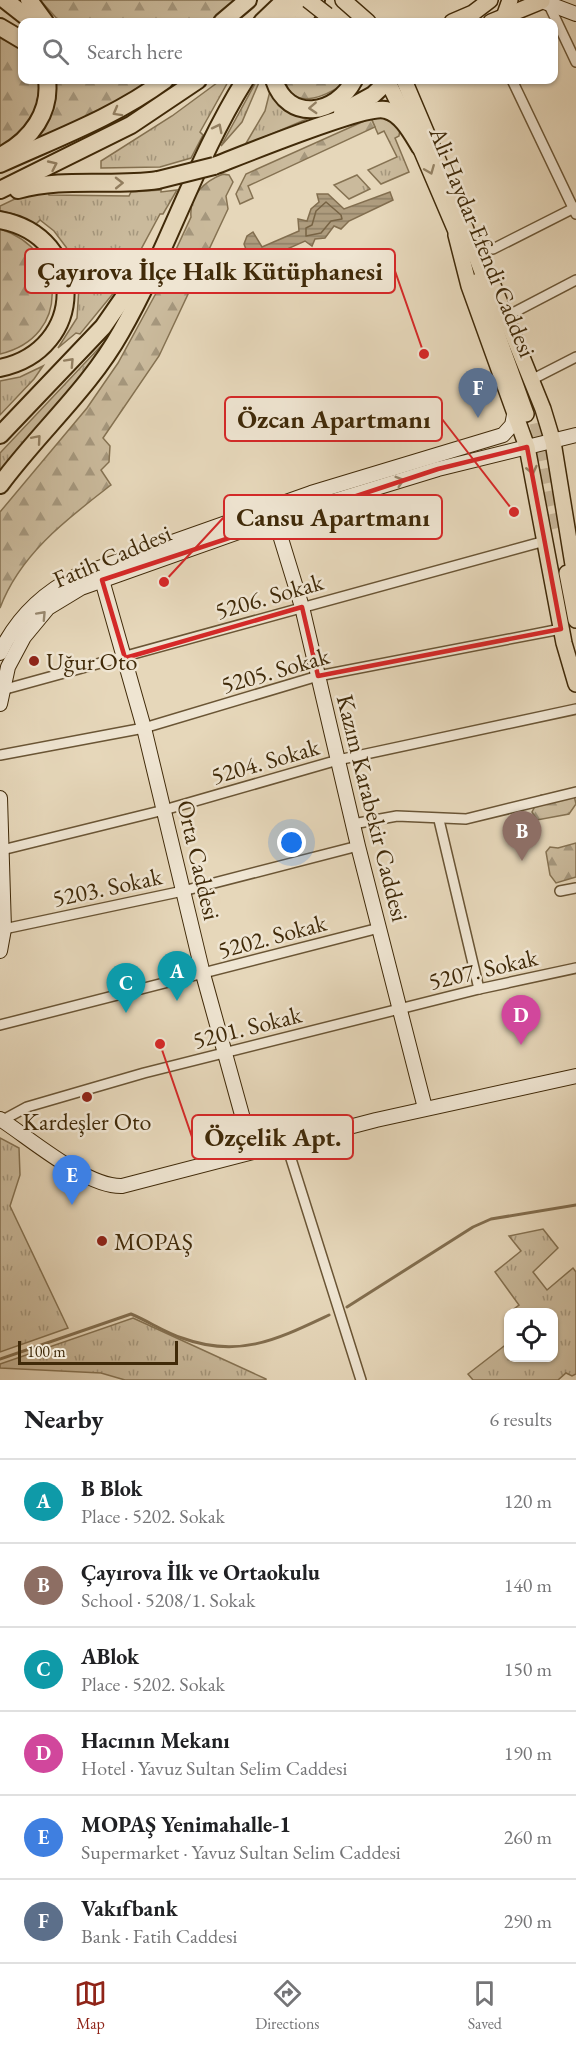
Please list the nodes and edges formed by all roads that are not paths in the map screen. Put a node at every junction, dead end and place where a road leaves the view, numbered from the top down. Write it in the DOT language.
graph roads {
  1 [pos="5,0"];
  2 [pos="29,0"];
  3 [pos="248,0"];
  4 [pos="253,0"];
  5 [pos="285,0"];
  6 [pos="297,0"];
  7 [pos="308,0"];
  8 [pos="316,0"];
  9 [pos="343,0"];
  10 [pos="490,0"];
  11 [pos="510,0"];
  12 [pos="543,2"];
  13 [pos="576,14"];
  14 [pos="28,18"];
  15 [pos="42,18"];
  16 [pos="227,18"];
  17 [pos="237,18"];
  18 [pos="266,18"];
  19 [pos="285,18"];
  20 [pos="304,18"];
  21 [pos="330,18"];
  22 [pos="364,18"];
  23 [pos="461,18"];
  24 [pos="499,18"];
  25 [pos="503,18"];
  26 [pos="552,18"];
  27 [pos="0,27"];
  28 [pos="558,29"];
  29 [pos="18,38"];
  30 [pos="576,62"];
  31 [pos="47,84"];
  32 [pos="159,84"];
  33 [pos="192,84"];
  34 [pos="243,84"];
  35 [pos="276,84"];
  36 [pos="352,84"];
  37 [pos="390,84"];
  38 [pos="396,84"];
  39 [pos="398,84"];
  40 [pos="514,84"];
  41 [pos="309,130"];
  42 [pos="420,147"];
  43 [pos="0,156"];
  44 [pos="0,164"];
  45 [pos="190,183"];
  46 [pos="0,190"];
  47 [pos="0,196"];
  48 [pos="575,210"];
  49 [pos="0,220"];
  50 [pos="456,235"];
  51 [pos="473,248"];
  52 [pos="576,280"];
  53 [pos="507,316"];
  54 [pos="576,357"];
  55 [pos="0,368"];
  56 [pos="533,379"];
  57 [pos="515,410"];
  58 [pos="0,435"];
  59 [pos="576,435"];
  60 [pos="553,442"];
  61 [pos="526,447"];
  62 [pos="0,485"];
  63 [pos="275,519"];
  64 [pos="560,521"];
  65 [pos="102,580"];
  66 [pos="576,582"];
  67 [pos="302,607"];
  68 [pos="576,620"];
  69 [pos="561,629"];
  70 [pos="14,640"];
  71 [pos="0,653"];
  72 [pos="125,658"];
  73 [pos="4,663"];
  74 [pos="576,671"];
  75 [pos="318,676"];
  76 [pos="576,684"];
  77 [pos="1,697"];
  78 [pos="576,709"];
  79 [pos="144,728"];
  80 [pos="0,755"];
  81 [pos="338,760"];
  82 [pos="576,792"];
  83 [pos="0,798"];
  84 [pos="164,810"];
  85 [pos="439,820"];
  86 [pos="353,824"];
  87 [pos="358,846"];
  88 [pos="1,851"];
  89 [pos="576,888"];
  90 [pos="183,891"];
  91 [pos="560,891"];
  92 [pos="379,928"];
  93 [pos="4,929"];
  94 [pos="0,951"];
  95 [pos="576,968"];
  96 [pos="203,974"];
  97 [pos="479,989"];
  98 [pos="399,1009"];
  99 [pos="0,1025"];
  100 [pos="226,1053"];
  101 [pos="576,1076"];
  102 [pos="425,1108"];
  103 [pos="1,1120"];
  104 [pos="286,1143"];
  105 [pos="252,1151"];
  106 [pos="361,1380"];
  1 -- 14 [label="highway"];
  2 -- 15 [label="highway"];
  3 -- 16 [label="highway"];
  4 -- 17 [label="highway"];
  5 -- 18 [label="highway"];
  6 -- 19 [label="highway"];
  7 -- 21 [label="main road, bridge"];
  8 -- 20 [label="highway"];
  9 -- 22 [label="main road"];
  10 -- 23 [label="main road"];
  11 -- 24 [label="main road"];
  12 -- 13 [label="street"];
  12 -- 25 [label="main road"];
  12 -- 26 [label="street"];
  27 -- 29 [label="highway"];
  28 -- 30 [label="street"];
  31 -- 43 [label="highway"];
  32 -- 44 [label="highway, one-way"];
  46 -- 33 [label="highway, one-way"];
  45 -- 34 [label="highway, one-way"];
  36 -- 35 [label="highway, one-way"];
  37 -- 41 [label="highway"];
  38 -- 42 [label="main road, Ali Haydar Efendi Caddesi"];
  39 -- 51 [label="main road, Ali Haydar Efendi Caddesi"];
  40 -- 48 [label="street"];
  41 -- 42 [label="highway"];
  47 -- 41 [label="highway, one-way, bridge"];
  42 -- 50 [label="main road, Ali Haydar Efendi Caddesi, one-way"];
  58 -- 45 [label="highway, one-way"];
  62 -- 45 [label="highway, one-way"];
  48 -- 51 [label="street"];
  49 -- 55 [label="highway"];
  50 -- 51 [label="main road, Ali Haydar Efendi Caddesi"];
  50 -- 57 [label="main road"];
  51 -- 53 [label="main road"];
  52 -- 53 [label="street"];
  53 -- 56 [label="main road"];
  54 -- 56 [label="street"];
  56 -- 60 [label="main road"];
  57 -- 61 [label="main road"];
  57 -- 70 [label="street"];
  59 -- 60 [label="street, Fatih Caddesi"];
  60 -- 61 [label="street, Fatih Caddesi"];
  60 -- 64 [label="main road"];
  63 -- 61 [label="street, Fatih Caddesi, one-way"];
  61 -- 64 [label="main road, one-way"];
  63 -- 65 [label="street, Fatih Caddesi"];
  63 -- 67 [label="street, Kazım Karabekir Caddesi"];
  64 -- 66 [label="main road"];
  64 -- 67 [label="street, 5206. Sokak"];
  64 -- 68 [label="main road"];
  64 -- 69 [label="main road"];
  64 -- 74 [label="main road"];
  70 -- 65 [label="street, Fatih Caddesi, one-way"];
  65 -- 72 [label="street, Orta Caddesi"];
  67 -- 72 [label="street, 5206. Sokak"];
  67 -- 75 [label="street, Kazım Karabekir Caddesi"];
  69 -- 75 [label="street, 5205. Sokak"];
  69 -- 76 [label="main road"];
  70 -- 71 [label="street"];
  70 -- 73 [label="street, Fatih Caddesi"];
  72 -- 77 [label="street, 5206. Sokak"];
  72 -- 79 [label="street, Orta Caddesi"];
  73 -- 77 [label="street, Fatih Caddesi"];
  75 -- 79 [label="street, 5205. Sokak"];
  75 -- 81 [label="street, Kazım Karabekir Caddesi"];
  78 -- 81 [label="street, 5204. Sokak"];
  79 -- 80 [label="street, 5205. Sokak"];
  79 -- 84 [label="street, Orta Caddesi"];
  81 -- 84 [label="street, 5204. Sokak"];
  81 -- 86 [label="street, Kazım Karabekir Caddesi"];
  82 -- 85 [label="street"];
  83 -- 88 [label="street"];
  84 -- 88 [label="street, 5204. Sokak"];
  84 -- 90 [label="street, Orta Caddesi"];
  85 -- 86 [label="street"];
  85 -- 97 [label="street"];
  86 -- 87 [label="street, Kazım Karabekir Caddesi"];
  87 -- 90 [label="street, 5203. Sokak"];
  87 -- 92 [label="street, Kazım Karabekir Caddesi"];
  88 -- 93 [label="street"];
  89 -- 91 [label="street"];
  90 -- 93 [label="street, 5203. Sokak"];
  90 -- 96 [label="street, Orta Caddesi"];
  92 -- 96 [label="street, 5202. Sokak"];
  92 -- 98 [label="street, Kazım Karabekir Caddesi"];
  93 -- 94 [label="street"];
  95 -- 97 [label="street, 5207. Sokak"];
  96 -- 99 [label="street, 5202. Sokak"];
  96 -- 100 [label="street, Orta Caddesi"];
  97 -- 98 [label="street, 5207. Sokak"];
  98 -- 100 [label="street, 5201. Sokak"];
  98 -- 102 [label="street, Kazım Karabekir Caddesi"];
  100 -- 103 [label="street, 5201. Sokak"];
  100 -- 105 [label="street, Orta Caddesi"];
  101 -- 102 [label="street"];
  102 -- 104 [label="street"];
  103 -- 105 [label="street"];
  104 -- 105 [label="street"];
  104 -- 106 [label="street"];
}
